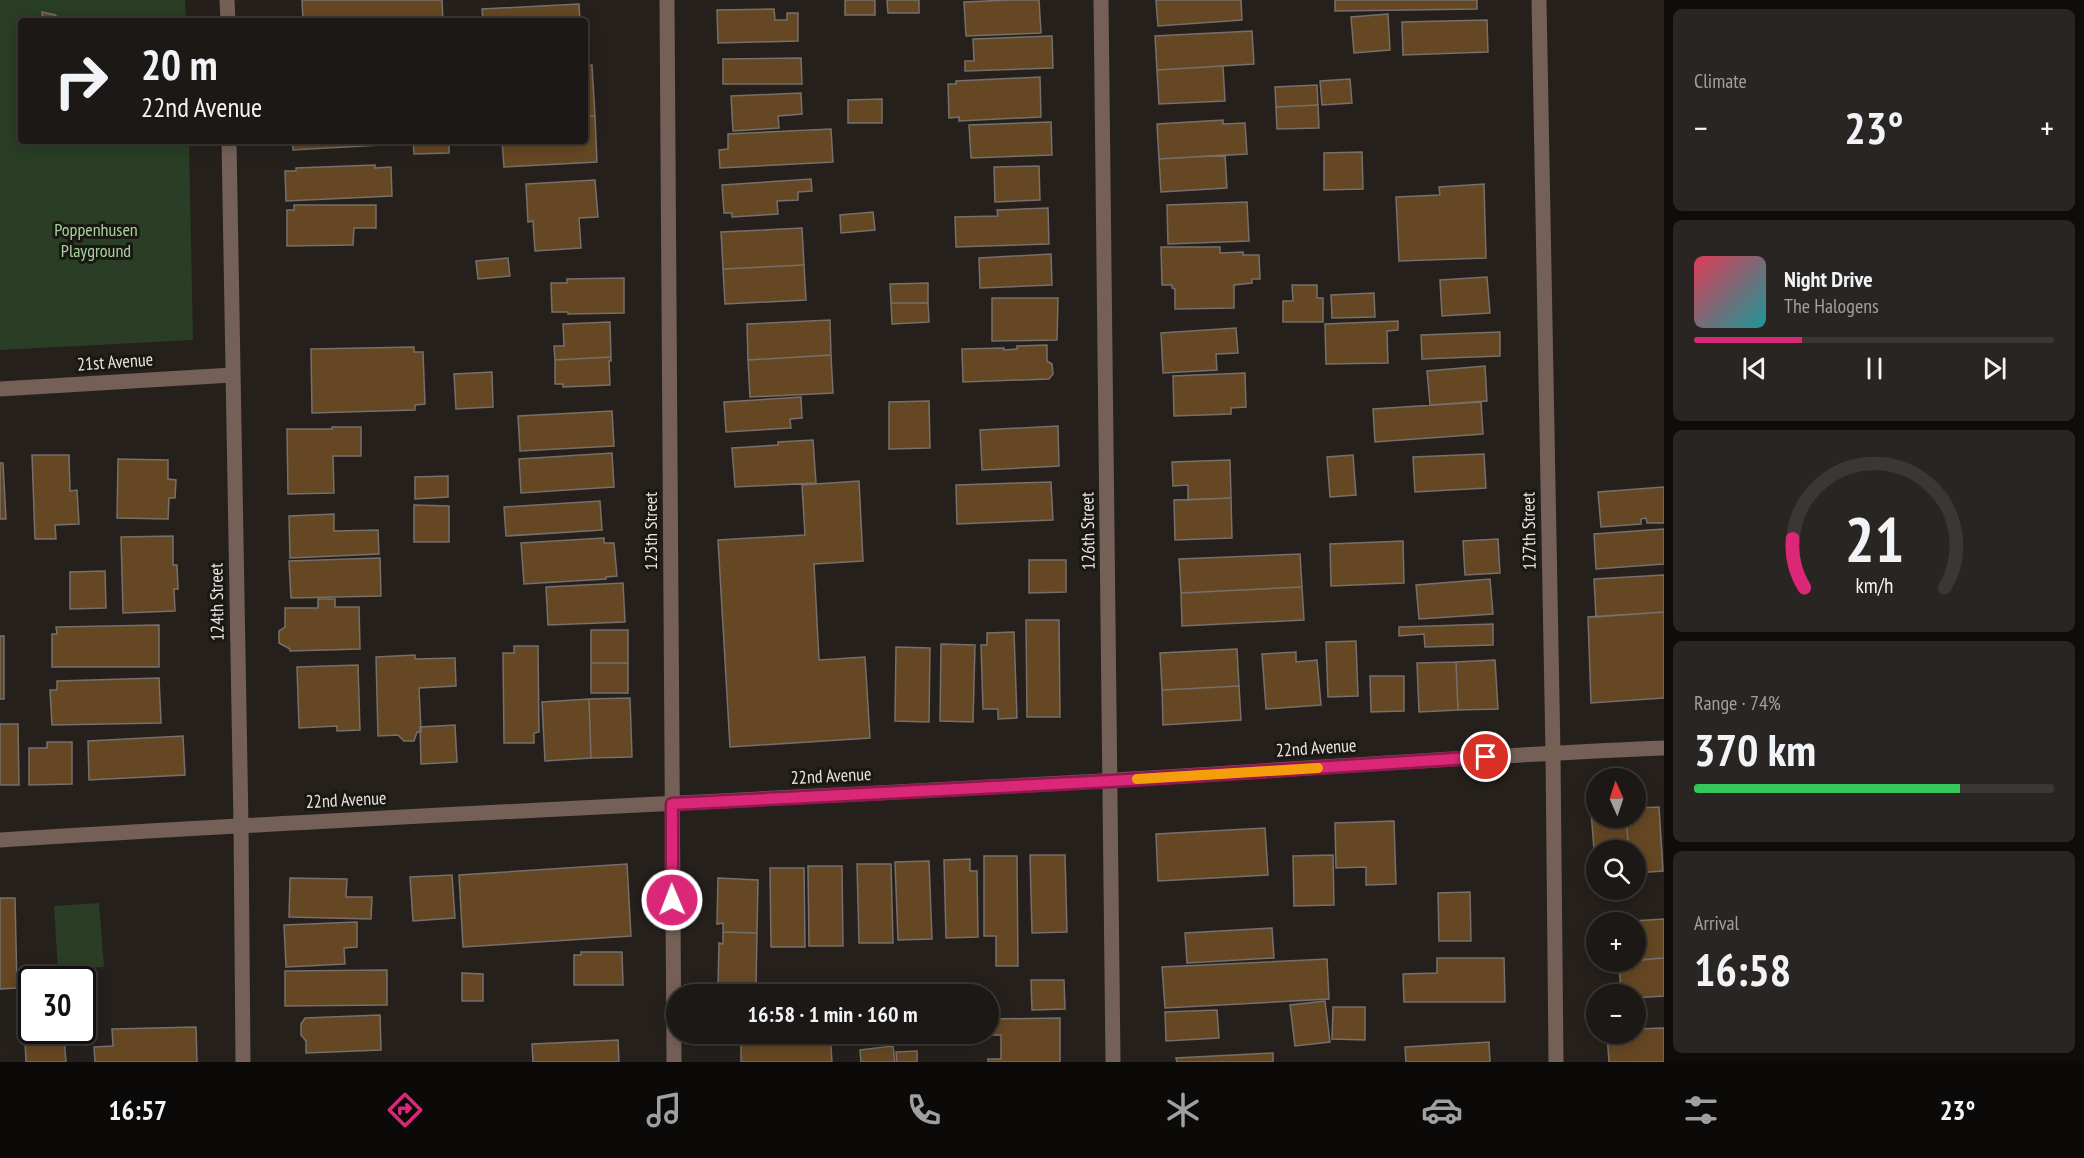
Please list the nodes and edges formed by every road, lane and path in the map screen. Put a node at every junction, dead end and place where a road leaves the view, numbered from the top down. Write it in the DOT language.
graph roads {
  1 [pos="227,0"];
  2 [pos="667,0"];
  3 [pos="1101,0"];
  4 [pos="1539,0"];
  5 [pos="228,18"];
  6 [pos="229,144"];
  7 [pos="232,375"];
  8 [pos="0,389"];
  9 [pos="1664,747"];
  10 [pos="1552,753"];
  11 [pos="1111,781"];
  12 [pos="672,804"];
  13 [pos="241,825"];
  14 [pos="0,840"];
  15 [pos="243,1062"];
  16 [pos="674,1062"];
  17 [pos="1113,1062"];
  18 [pos="1556,1062"];
  1 -- 5 [label="street"];
  2 -- 12 [label="street, 125th Street"];
  3 -- 11 [label="street, 126th Street"];
  4 -- 10 [label="street, 127th Street"];
  6 -- 7 [label="street, 124th Street"];
  7 -- 8 [label="street, 21st Avenue"];
  7 -- 13 [label="street, 124th Street"];
  9 -- 10 [label="street, 22nd Avenue"];
  10 -- 11 [label="street, 22nd Avenue"];
  10 -- 18 [label="street, 127th Street"];
  11 -- 12 [label="street, 22nd Avenue"];
  11 -- 17 [label="street, 126th Street"];
  12 -- 13 [label="street, 22nd Avenue"];
  12 -- 16 [label="street, 125th Street"];
  13 -- 14 [label="street, 22nd Avenue"];
  13 -- 15 [label="street, 124th Street"];
}
